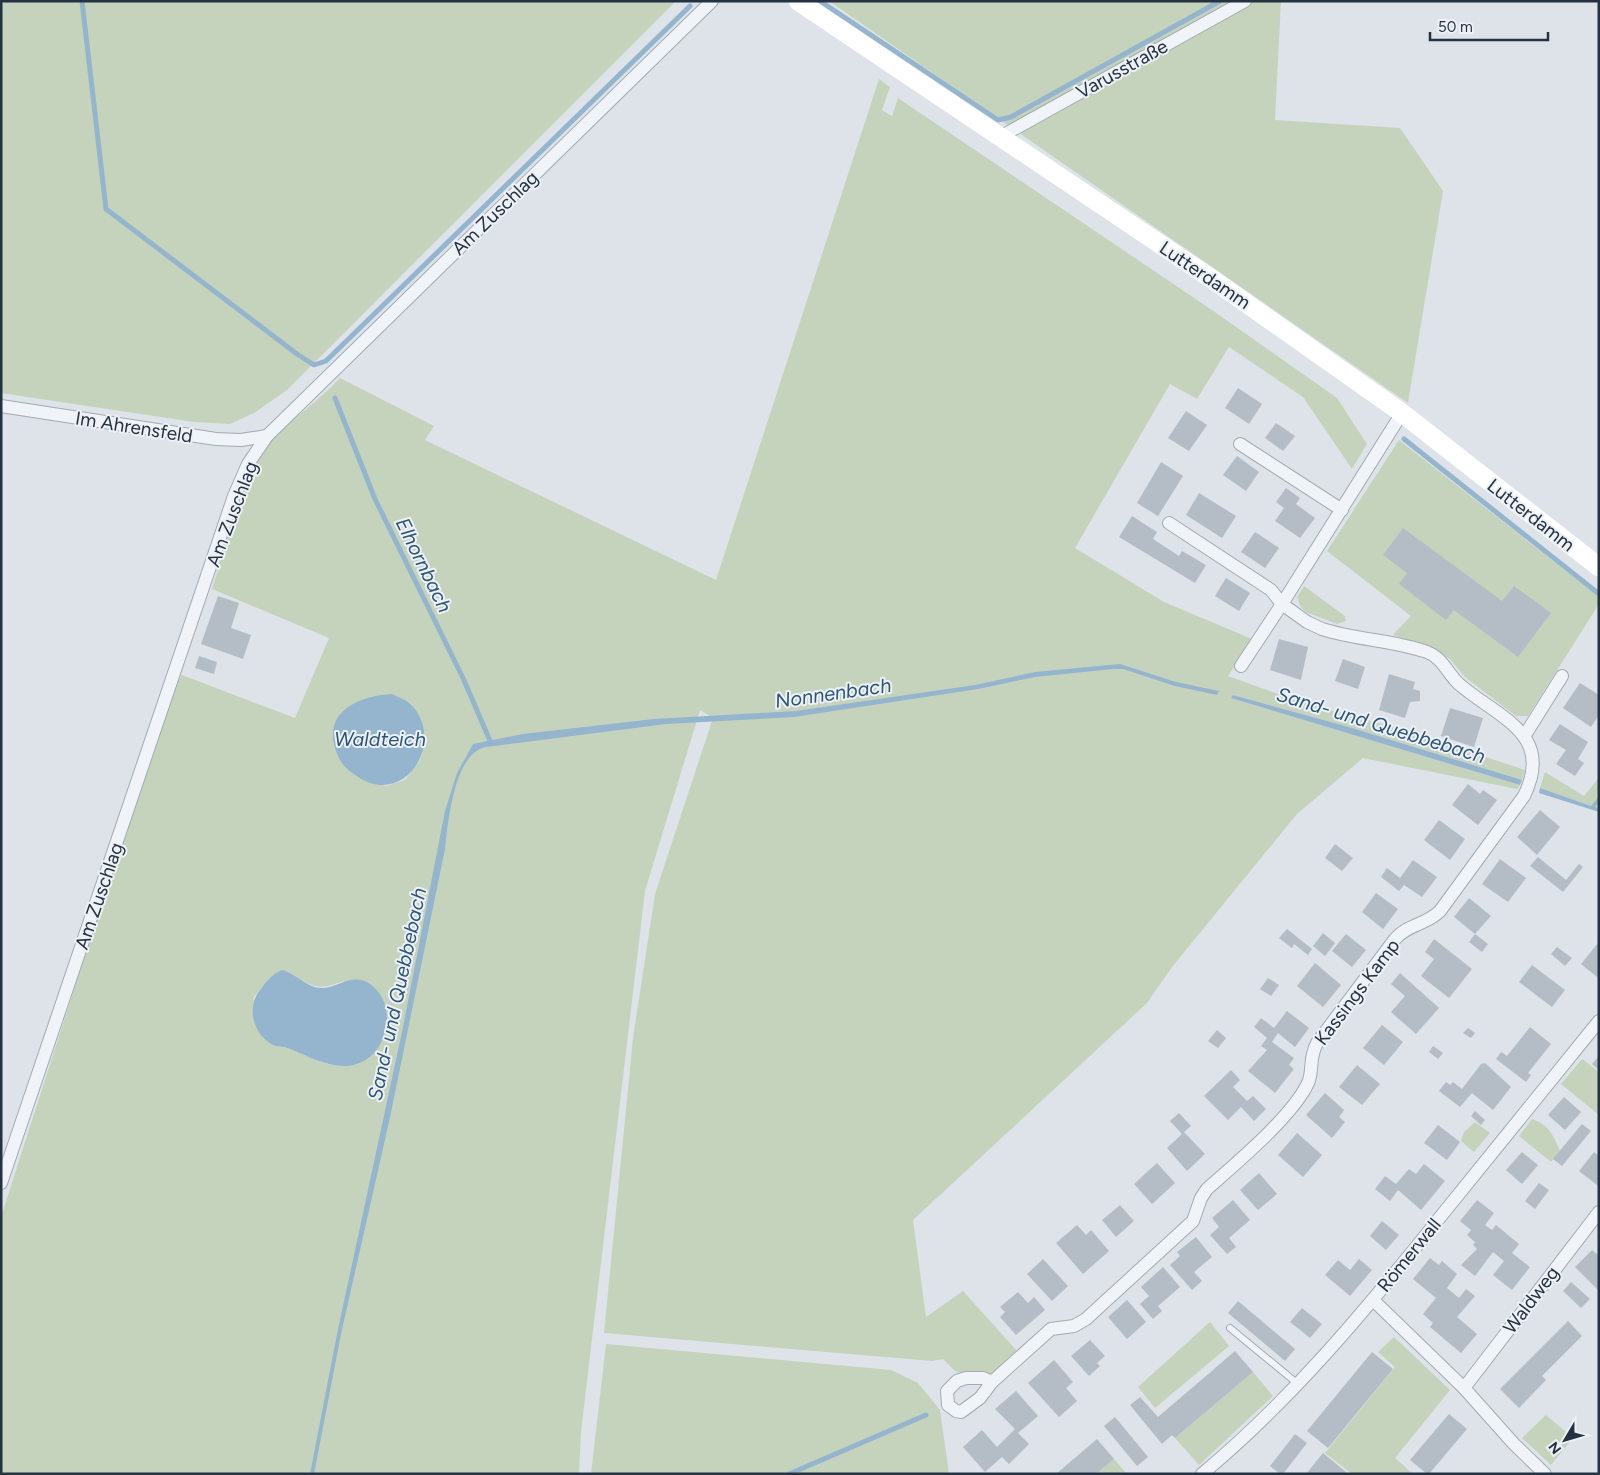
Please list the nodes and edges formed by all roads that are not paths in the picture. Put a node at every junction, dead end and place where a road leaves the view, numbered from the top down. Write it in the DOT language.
graph roads {
  1 [pos="712,1"];
  2 [pos="798,1"];
  3 [pos="1245,1"];
  4 [pos="1000,137"];
  5 [pos="1,406"];
  6 [pos="1402,413"];
  7 [pos="267,436"];
  8 [pos="1240,444"];
  9 [pos="1342,510"];
  10 [pos="1169,523"];
  11 [pos="1599,567"];
  12 [pos="1282,604"];
  13 [pos="1241,666"];
  14 [pos="1562,676"];
  15 [pos="1525,735"];
  16 [pos="1599,1021"];
  17 [pos="1,1183"];
  18 [pos="1599,1212"];
  19 [pos="1373,1300"];
  20 [pos="1230,1328"];
  21 [pos="992,1382"];
  22 [pos="1298,1384"];
  23 [pos="1464,1388"];
  24 [pos="1202,1474"];
  25 [pos="1545,1474"];
  1 -- 7 [label="street, Am Zuschlag"];
  2 -- 4 [label="street, Lutterdamm"];
  3 -- 4 [label="street, Varusstraße"];
  4 -- 6 [label="street, Lutterdamm"];
  5 -- 7 [label="street, Im Ahrensfeld"];
  6 -- 9 [label="street"];
  6 -- 11 [label="street, Lutterdamm"];
  7 -- 17 [label="street, Am Zuschlag"];
  8 -- 9 [label="street"];
  9 -- 12 [label="street"];
  10 -- 12 [label="street"];
  12 -- 13 [label="street"];
  12 -- 15 [label="street"];
  14 -- 15 [label="street"];
  15 -- 21 [label="street, Kassings Kamp"];
  16 -- 19 [label="street, Römerwall"];
  18 -- 23 [label="street, Waldweg"];
  19 -- 22 [label="street, Römerwall"];
  19 -- 23 [label="street"];
  20 -- 22 [label="lane"];
  22 -- 24 [label="street, Römerwall"];
  23 -- 25 [label="street"];
}
